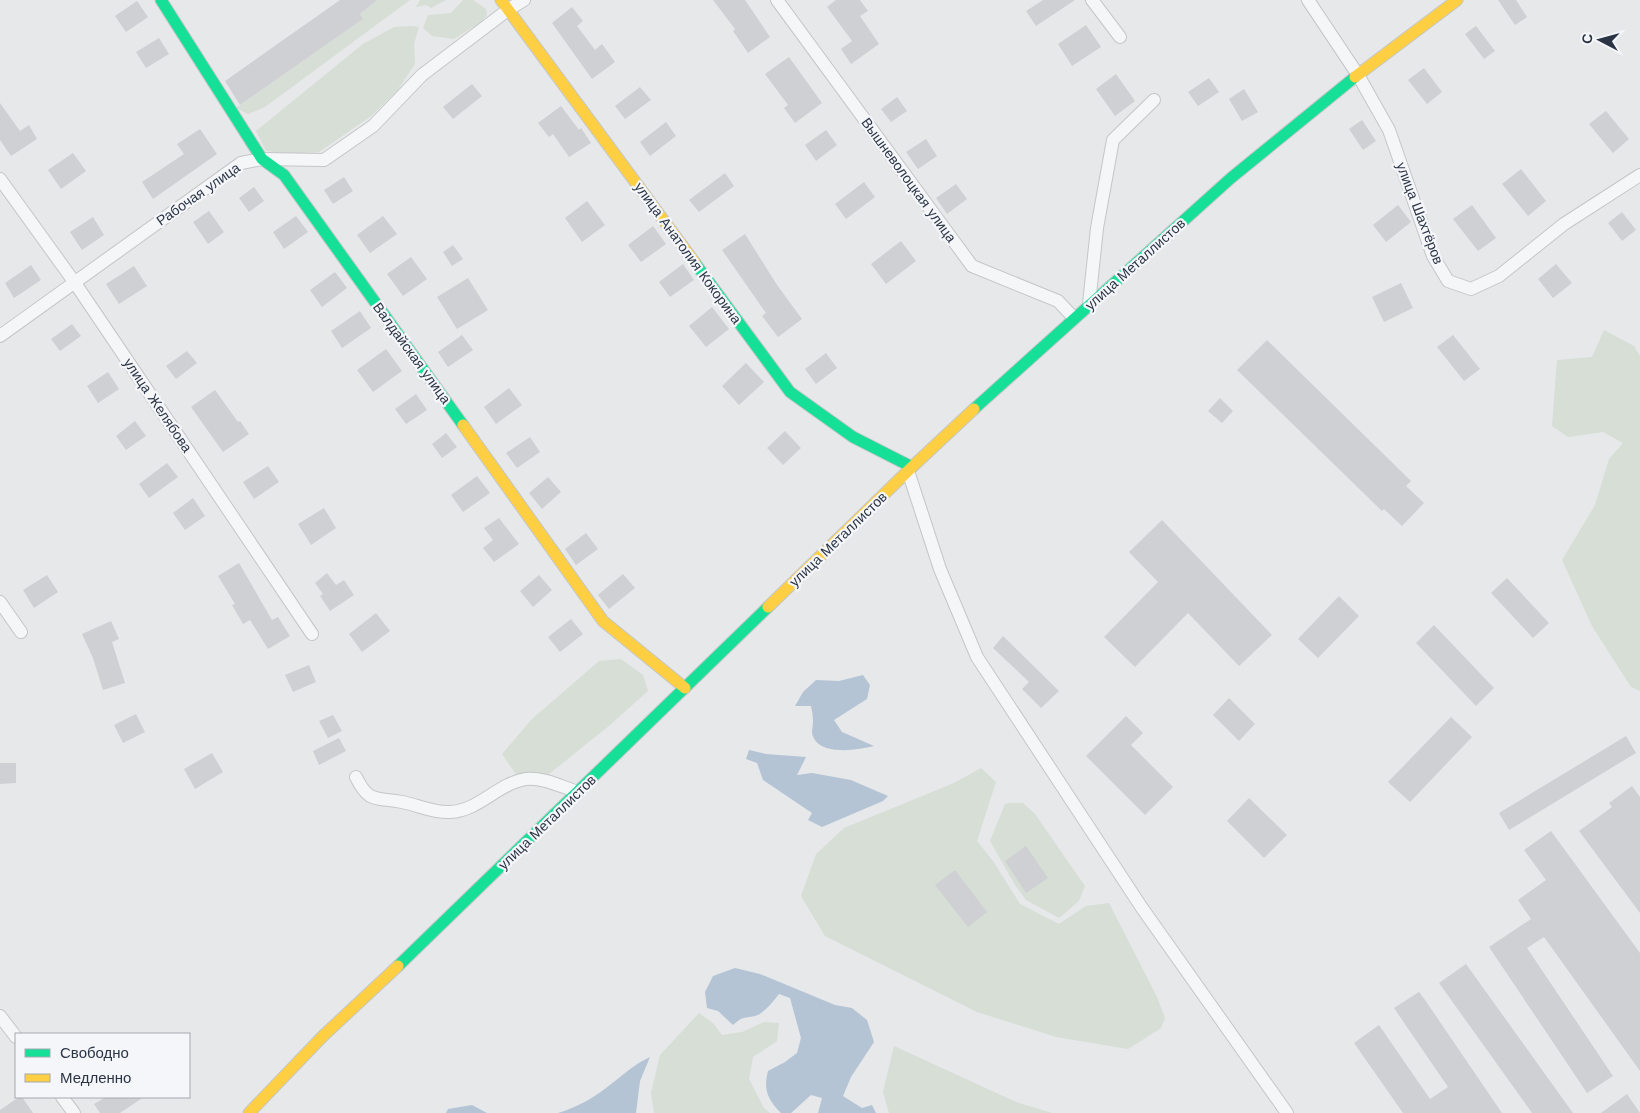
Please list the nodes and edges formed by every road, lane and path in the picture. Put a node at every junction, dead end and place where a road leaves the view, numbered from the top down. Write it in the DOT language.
graph roads {
  1 [pos="162,0"];
  2 [pos="524,0"];
  3 [pos="777,0"];
  4 [pos="1092,0"];
  5 [pos="1308,0"];
  6 [pos="1457,0"];
  7 [pos="505,4"];
  8 [pos="1120,37"];
  9 [pos="1358,75"];
  10 [pos="1154,100"];
  11 [pos="262,159"];
  12 [pos="1640,174"];
  13 [pos="0,179"];
  14 [pos="75,283"];
  15 [pos="1089,304"];
  16 [pos="1074,318"];
  17 [pos="0,336"];
  18 [pos="910,469"];
  19 [pos="0,602"];
  20 [pos="21,632"];
  21 [pos="312,634"];
  22 [pos="685,688"];
  23 [pos="356,777"];
  24 [pos="578,792"];
  25 [pos="0,1016"];
  26 [pos="15,1037"];
  27 [pos="63,1098"];
  28 [pos="74,1113"];
  29 [pos="249,1113"];
  30 [pos="1286,1113"];
  1 -- 11 [label="main road, Валдайская улица"];
  2 -- 7 [label="street, Рабочая улица"];
  3 -- 16 [label="street, Вышневолоцкая улица"];
  4 -- 8 [label="street"];
  5 -- 9 [label="street, улица Шахтёров"];
  6 -- 9 [label="main road, улица Металлистов"];
  7 -- 11 [label="street, Рабочая улица"];
  7 -- 18 [label="main road, улица Анатолия Кокорина"];
  9 -- 12 [label="street, улица Шахтёров"];
  9 -- 15 [label="main road, улица Металлистов"];
  10 -- 15 [label="street"];
  11 -- 14 [label="street, Рабочая улица"];
  11 -- 22 [label="main road, Валдайская улица"];
  13 -- 14 [label="street, улица Желябова"];
  14 -- 17 [label="street, Рабочая улица"];
  14 -- 21 [label="street, улица Желябова"];
  15 -- 16 [label="main road, улица Металлистов"];
  16 -- 18 [label="main road, улица Металлистов"];
  18 -- 22 [label="main road, улица Металлистов"];
  18 -- 30 [label="street"];
  19 -- 20 [label="street"];
  22 -- 24 [label="main road, улица Металлистов"];
  23 -- 24 [label="street"];
  24 -- 29 [label="main road, улица Металлистов"];
  25 -- 26 [label="street"];
  27 -- 28 [label="street"];
}
